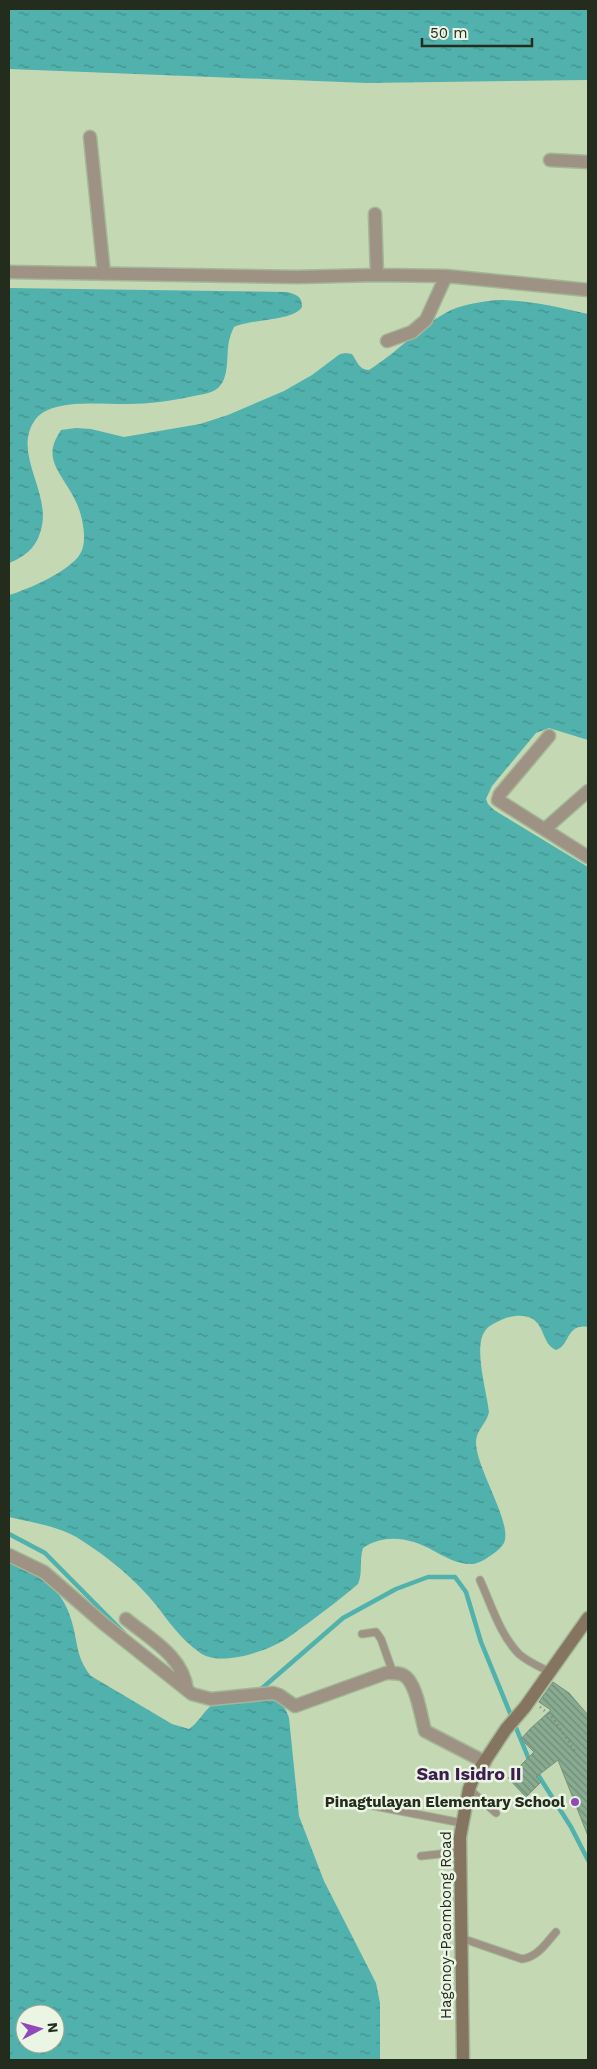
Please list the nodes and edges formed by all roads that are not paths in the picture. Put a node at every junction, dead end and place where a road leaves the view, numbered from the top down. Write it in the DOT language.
graph roads {
  1 [pos="90,137"];
  2 [pos="550,160"];
  3 [pos="588,162"];
  4 [pos="375,214"];
  5 [pos="9,272"];
  6 [pos="104,274"];
  7 [pos="380,275"];
  8 [pos="446,276"];
  9 [pos="588,290"];
  10 [pos="387,341"];
  11 [pos="549,736"];
  12 [pos="588,791"];
  13 [pos="545,829"];
  14 [pos="588,857"];
  15 [pos="9,1555"];
  16 [pos="480,1580"];
  17 [pos="588,1618"];
  18 [pos="126,1619"];
  19 [pos="362,1634"];
  20 [pos="550,1672"];
  21 [pos="392,1673"];
  22 [pos="186,1684"];
  23 [pos="485,1762"];
  24 [pos="469,1788"];
  25 [pos="358,1803"];
  26 [pos="496,1813"];
  27 [pos="462,1823"];
  28 [pos="459,1852"];
  29 [pos="421,1856"];
  30 [pos="556,1932"];
  31 [pos="461,1938"];
  32 [pos="463,2060"];
  1 -- 6 [label="street"];
  2 -- 3 [label="street"];
  4 -- 7 [label="street"];
  5 -- 6 [label="street"];
  6 -- 7 [label="street"];
  7 -- 8 [label="street"];
  8 -- 9 [label="street"];
  8 -- 10 [label="street"];
  11 -- 13 [label="street"];
  12 -- 13 [label="street"];
  13 -- 14 [label="street"];
  15 -- 22 [label="street"];
  16 -- 20 [label="lane"];
  17 -- 20 [label="main road, Hagonoy-Paombong Road"];
  18 -- 22 [label="street"];
  19 -- 21 [label="lane"];
  20 -- 23 [label="main road, Hagonoy-Paombong Road"];
  21 -- 22 [label="street"];
  21 -- 23 [label="street"];
  23 -- 24 [label="main road, Hagonoy-Paombong Road"];
  24 -- 26 [label="lane"];
  24 -- 27 [label="main road, Hagonoy-Paombong Road"];
  25 -- 27 [label="lane"];
  27 -- 28 [label="main road, Hagonoy-Paombong Road"];
  28 -- 29 [label="lane"];
  28 -- 31 [label="main road, Hagonoy-Paombong Road"];
  30 -- 31 [label="lane"];
  31 -- 32 [label="main road, Hagonoy-Paombong Road"];
}
